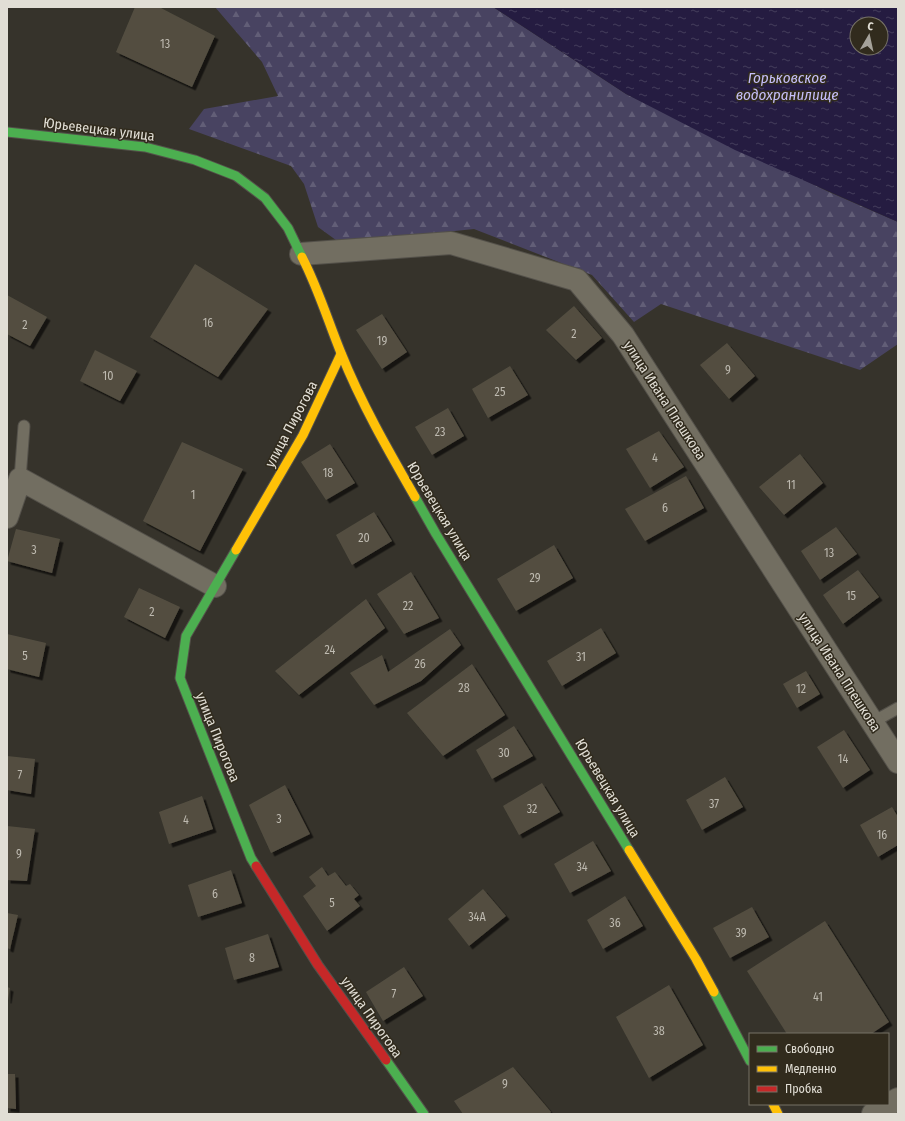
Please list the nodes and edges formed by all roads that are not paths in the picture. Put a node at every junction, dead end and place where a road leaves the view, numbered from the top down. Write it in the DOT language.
graph roads {
  1 [pos="7,132"];
  2 [pos="301,254"];
  3 [pos="341,354"];
  4 [pos="24,426"];
  5 [pos="20,479"];
  6 [pos="7,517"];
  7 [pos="215,586"];
  8 [pos="898,708"];
  9 [pos="873,722"];
  10 [pos="898,762"];
  11 [pos="749,1059"];
  12 [pos="898,1099"];
  13 [pos="889,1104"];
  14 [pos="774,1105"];
  15 [pos="888,1105"];
  16 [pos="424,1114"];
  17 [pos="778,1114"];
  18 [pos="873,1114"];
  1 -- 2 [label="main road, Юрьевецкая улица"];
  2 -- 3 [label="main road, Юрьевецкая улица"];
  2 -- 9 [label="street, улица Ивана Плешкова"];
  3 -- 7 [label="main road, улица Пирогова"];
  3 -- 11 [label="main road, Юрьевецкая улица"];
  4 -- 5 [label="lane"];
  5 -- 6 [label="street"];
  5 -- 7 [label="street"];
  7 -- 16 [label="main road, улица Пирогова"];
  8 -- 9 [label="lane"];
  9 -- 10 [label="street, улица Ивана Плешкова"];
  12 -- 13 [label="street"];
  14 -- 17 [label="main road"];
  15 -- 18 [label="street"];
}
